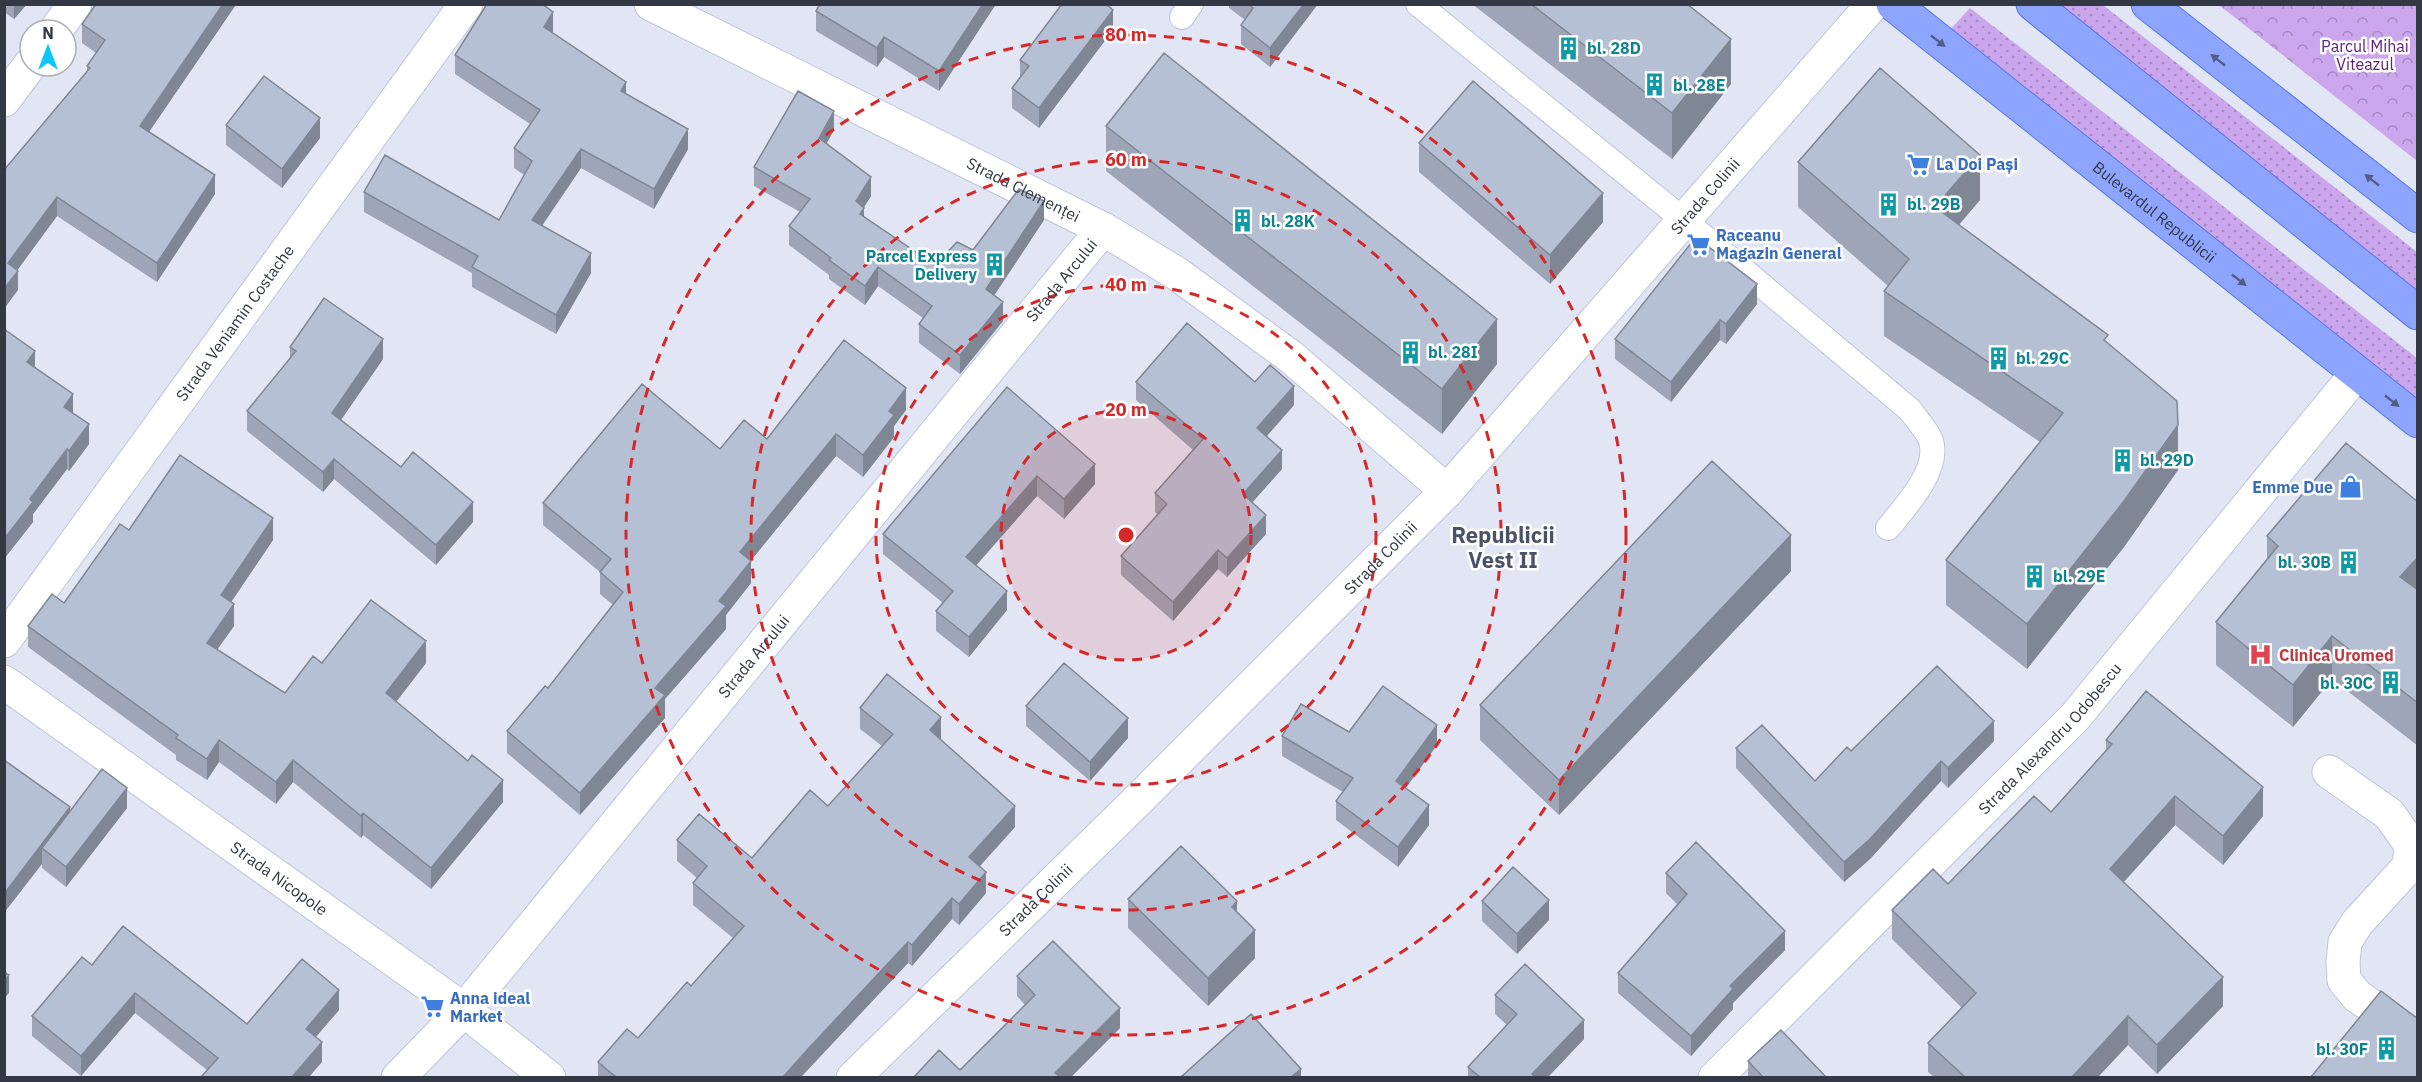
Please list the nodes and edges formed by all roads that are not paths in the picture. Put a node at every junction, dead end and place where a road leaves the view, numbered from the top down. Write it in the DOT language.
graph roads {
  1 [pos="75,4"];
  2 [pos="466,4"];
  3 [pos="651,4"];
  4 [pos="1418,4"];
  5 [pos="1873,4"];
  6 [pos="1893,4"];
  7 [pos="2033,4"];
  8 [pos="2148,4"];
  9 [pos="65,18"];
  10 [pos="20,78"];
  11 [pos="4,100"];
  12 [pos="2418,216"];
  13 [pos="1685,221"];
  14 [pos="1103,229"];
  15 [pos="2418,313"];
  16 [pos="2356,373"];
  17 [pos="2418,421"];
  18 [pos="1447,491"];
  19 [pos="1888,528"];
  20 [pos="4,641"];
  21 [pos="4,682"];
  22 [pos="2329,772"];
  23 [pos="464,1010"];
  24 [pos="2418,1039"];
  25 [pos="398,1077"];
  26 [pos="549,1077"];
  27 [pos="853,1077"];
  28 [pos="1714,1077"];
  1 -- 9 [label="street"];
  2 -- 20 [label="street, Strada Veniamin Costache"];
  3 -- 14 [label="street, Strada Clemenței"];
  4 -- 13 [label="lane"];
  5 -- 13 [label="street, Strada Colinii"];
  6 -- 16 [label="main road, Bulevardul Republicii, one-way"];
  7 -- 15 [label="main road"];
  12 -- 8 [label="main road, one-way"];
  10 -- 11 [label="street"];
  13 -- 18 [label="street, Strada Colinii"];
  13 -- 19 [label="lane"];
  14 -- 18 [label="street, Strada Clemenței"];
  14 -- 23 [label="street, Strada Arcului"];
  16 -- 17 [label="main road, Bulevardul Republicii, one-way"];
  16 -- 28 [label="street, Strada Alexandru Odobescu"];
  18 -- 27 [label="street, Strada Colinii"];
  21 -- 23 [label="street, Strada Nicopole"];
  22 -- 24 [label="street"];
  23 -- 25 [label="street, Strada Arcului"];
  23 -- 26 [label="street, Strada Nicopole"];
}
